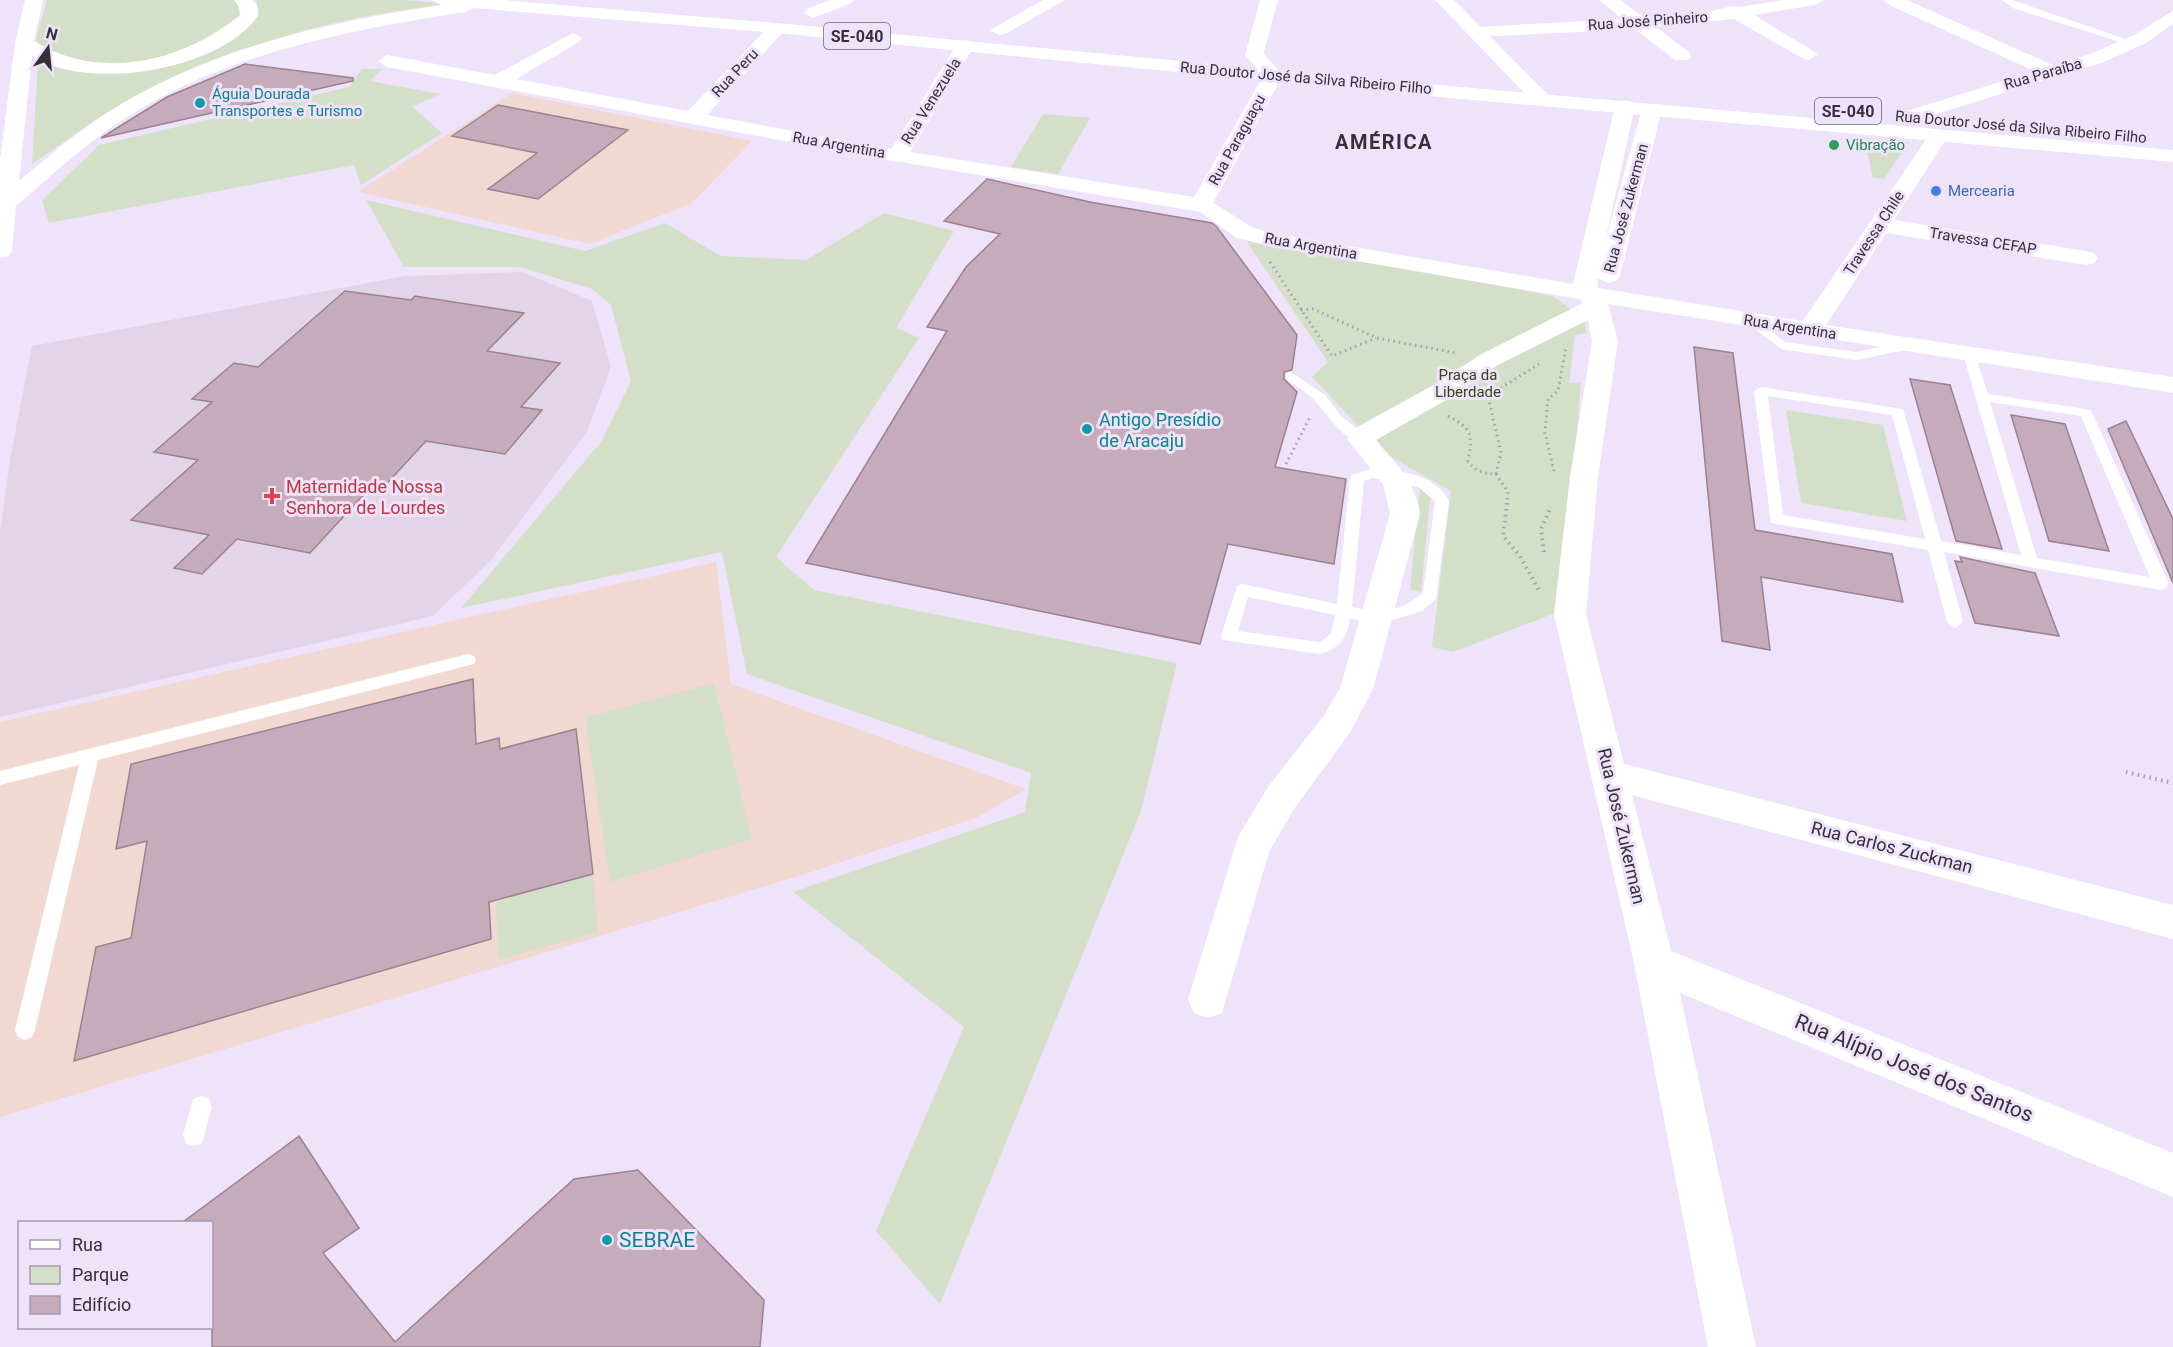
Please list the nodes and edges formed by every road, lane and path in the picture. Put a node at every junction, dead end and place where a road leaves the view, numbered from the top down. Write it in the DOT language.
graph roads {
  1 [pos="34,0"];
  2 [pos="243,0"];
  3 [pos="440,0"];
  4 [pos="650,0"];
  5 [pos="1056,0"];
  6 [pos="1269,0"];
  7 [pos="1444,0"];
  8 [pos="1609,0"];
  9 [pos="1713,0"];
  10 [pos="1815,0"];
  11 [pos="1893,0"];
  12 [pos="2006,0"];
  13 [pos="489,3"];
  14 [pos="846,8"];
  15 [pos="1740,14"];
  16 [pos="2173,16"];
  17 [pos="1640,22"];
  18 [pos="777,28"];
  19 [pos="976,28"];
  20 [pos="999,30"];
  21 [pos="1478,32"];
  22 [pos="1034,34"];
  23 [pos="573,38"];
  24 [pos="2132,43"];
  25 [pos="24,44"];
  26 [pos="965,46"];
  27 [pos="1231,53"];
  28 [pos="1809,54"];
  29 [pos="1254,55"];
  30 [pos="1682,56"];
  31 [pos="387,61"];
  32 [pos="2050,71"];
  33 [pos="1273,75"];
  34 [pos="1524,81"];
  35 [pos="496,83"];
  36 [pos="1541,99"];
  37 [pos="1625,106"];
  38 [pos="1652,109"];
  39 [pos="1907,117"];
  40 [pos="692,119"];
  41 [pos="1938,136"];
  42 [pos="2173,140"];
  43 [pos="897,156"];
  44 [pos="2173,156"];
  45 [pos="6,203"];
  46 [pos="1201,205"];
  47 [pos="1880,225"];
  48 [pos="1277,241"];
  49 [pos="0,251"];
  50 [pos="2086,258"];
  51 [pos="1596,299"];
  52 [pos="1301,310"];
  53 [pos="1377,338"];
  54 [pos="1814,340"];
  55 [pos="1559,352"];
  56 [pos="1969,354"];
  57 [pos="1489,360"];
  58 [pos="1545,362"];
  59 [pos="1824,366"];
  60 [pos="1291,376"];
  61 [pos="2173,385"];
  62 [pos="1494,392"];
  63 [pos="1488,396"];
  64 [pos="1982,397"];
  65 [pos="1320,398"];
  66 [pos="1445,407"];
  67 [pos="1361,440"];
  68 [pos="1286,464"];
  69 [pos="1496,474"];
  70 [pos="1555,474"];
  71 [pos="1395,477"];
  72 [pos="1555,504"];
  73 [pos="1935,546"];
  74 [pos="1546,560"];
  75 [pos="2031,562"];
  76 [pos="1545,599"];
  77 [pos="1360,615"];
  78 [pos="1955,622"];
  79 [pos="468,660"];
  80 [pos="90,756"];
  81 [pos="2126,772"];
  82 [pos="1610,775"];
  83 [pos="0,778"];
  84 [pos="2173,783"];
  85 [pos="2173,922"];
  86 [pos="1654,963"];
  87 [pos="1208,999"];
  88 [pos="25,1030"];
  89 [pos="201,1107"];
  90 [pos="194,1135"];
  91 [pos="2173,1175"];
  92 [pos="1732,1347"];
  1 -- 25 [label="street"];
  2 -- 25 [label="street"];
  3 -- 13 [label="street, Rua Doutor José da Silva Ribeiro Filho / SE-040"];
  4 -- 14 [label="street, SE-040"];
  5 -- 20 [label="street"];
  6 -- 29 [label="street"];
  7 -- 21 [label="street"];
  8 -- 17 [label="street"];
  9 -- 15 [label="street"];
  10 -- 15 [label="street, Rua José Pinheiro"];
  11 -- 32 [label="street"];
  12 -- 24 [label="lane"];
  13 -- 18 [label="street, Rua Doutor José da Silva Ribeiro Filho / SE-040"];
  13 -- 45 [label="street"];
  15 -- 17 [label="street, Rua José Pinheiro"];
  15 -- 28 [label="street"];
  16 -- 24 [label="street, Rua Paraíba"];
  17 -- 21 [label="street, Rua José Pinheiro"];
  17 -- 30 [label="street"];
  18 -- 26 [label="street, Rua Doutor José da Silva Ribeiro Filho / SE-040"];
  18 -- 40 [label="street, Rua Peru"];
  19 -- 20 [label="street"];
  20 -- 22 [label="street"];
  21 -- 34 [label="street"];
  23 -- 35 [label="street"];
  24 -- 32 [label="street, Rua Paraíba"];
  25 -- 45 [label="street"];
  26 -- 33 [label="street, Rua Doutor José da Silva Ribeiro Filho / SE-040"];
  26 -- 43 [label="street, Rua Venezuela"];
  27 -- 29 [label="street, Rua Doutor José da Silva Ribeiro Filho / SE-040"];
  29 -- 33 [label="street"];
  29 -- 34 [label="street, Rua Doutor José da Silva Ribeiro Filho / SE-040"];
  31 -- 35 [label="street, Rua Argentina"];
  32 -- 39 [label="street, Rua Paraíba"];
  33 -- 36 [label="street, Rua Doutor José da Silva Ribeiro Filho / SE-040"];
  33 -- 46 [label="street, Rua Paraguaçu"];
  34 -- 36 [label="street"];
  34 -- 39 [label="street, Rua Doutor José da Silva Ribeiro Filho / SE-040"];
  35 -- 40 [label="street, Rua Argentina"];
  36 -- 37 [label="street, Rua Doutor José da Silva Ribeiro Filho / SE-040"];
  37 -- 38 [label="street, Rua Doutor José da Silva Ribeiro Filho / SE-040"];
  37 -- 51 [label="street, Rua José Zukerman"];
  38 -- 41 [label="street, Rua Doutor José da Silva Ribeiro Filho / SE-040"];
  38 -- 51 [label="street, Rua José Zukerman"];
  39 -- 42 [label="street, Rua Doutor José da Silva Ribeiro Filho / SE-040"];
  40 -- 43 [label="street, Rua Argentina"];
  41 -- 44 [label="street, Rua Doutor José da Silva Ribeiro Filho / SE-040"];
  41 -- 47 [label="street, Travessa Chile"];
  43 -- 46 [label="street, Rua Argentina"];
  45 -- 49 [label="street"];
  46 -- 48 [label="street, Rua Argentina"];
  47 -- 50 [label="street, Travessa CEFAP"];
  47 -- 54 [label="street, Travessa Chile"];
  48 -- 51 [label="street, Rua Argentina"];
  48 -- 52 [label="path"];
  51 -- 54 [label="street, Rua Argentina"];
  51 -- 57 [label="street"];
  51 -- 82 [label="street, Rua José Zukerman"];
  52 -- 53 [label="path"];
  52 -- 53 [label="path"];
  53 -- 57 [label="path"];
  54 -- 56 [label="street, Rua Argentina"];
  54 -- 59 [label="lane"];
  55 -- 70 [label="path"];
  56 -- 61 [label="street, Rua Argentina"];
  56 -- 64 [label="lane"];
  57 -- 67 [label="street"];
  58 -- 62 [label="path"];
  60 -- 65 [label="lane"];
  63 -- 69 [label="path"];
  64 -- 75 [label="lane"];
  64 -- 75 [label="lane"];
  65 -- 67 [label="lane"];
  65 -- 68 [label="path"];
  66 -- 69 [label="path"];
  67 -- 71 [label="street"];
  69 -- 76 [label="path"];
  71 -- 77 [label="street"];
  71 -- 77 [label="lane"];
  71 -- 77 [label="lane"];
  72 -- 74 [label="path"];
  73 -- 73 [label="lane"];
  73 -- 75 [label="lane"];
  73 -- 78 [label="lane"];
  77 -- 77 [label="lane"];
  77 -- 87 [label="street"];
  79 -- 80 [label="lane"];
  80 -- 83 [label="lane"];
  80 -- 88 [label="lane"];
  81 -- 84 [label="path"];
  82 -- 85 [label="street, Rua Carlos Zuckman"];
  82 -- 86 [label="street, Rua José Zukerman"];
  86 -- 91 [label="street, Rua Alípio José dos Santos"];
  86 -- 92 [label="street, Rua José Zukerman"];
  89 -- 90 [label="lane"];
}
